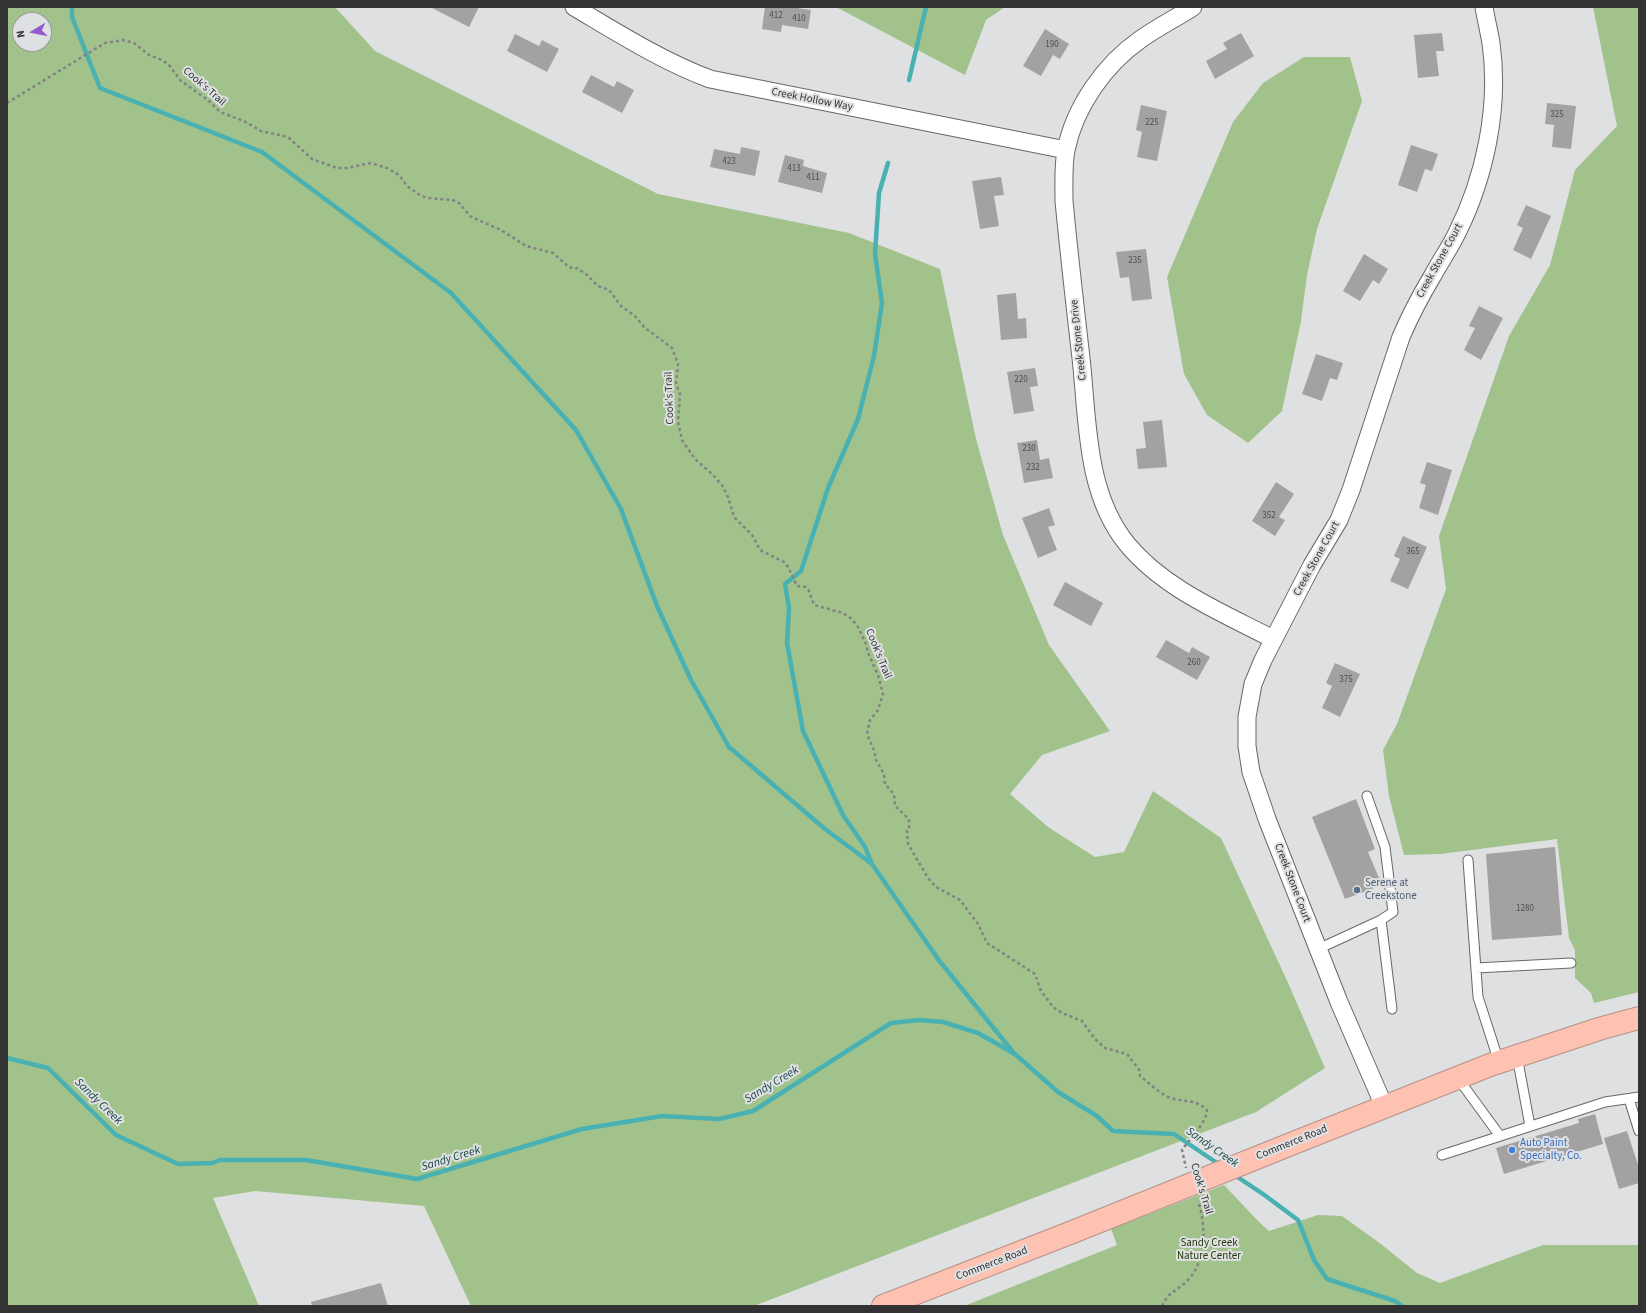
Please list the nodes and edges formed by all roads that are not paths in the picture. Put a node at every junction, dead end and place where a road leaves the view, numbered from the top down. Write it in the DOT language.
graph roads {
  1 [pos="574,7"];
  2 [pos="1193,7"];
  3 [pos="1484,7"];
  4 [pos="1066,150"];
  5 [pos="1273,639"];
  6 [pos="1367,796"];
  7 [pos="1468,860"];
  8 [pos="1381,920"];
  9 [pos="1318,949"];
  10 [pos="1571,963"];
  11 [pos="1476,968"];
  12 [pos="1392,1009"];
  13 [pos="1639,1018"];
  14 [pos="1508,1059"];
  15 [pos="1457,1077"];
  16 [pos="1639,1097"];
  17 [pos="1629,1099"];
  18 [pos="1384,1106"];
  19 [pos="1530,1126"];
  20 [pos="1639,1131"];
  21 [pos="1500,1136"];
  22 [pos="1442,1155"];
  23 [pos="883,1306"];
  1 -- 4 [label="street, Creek Hollow Way"];
  2 -- 4 [label="street, Creek Stone Drive"];
  3 -- 5 [label="street, Creek Stone Court"];
  4 -- 5 [label="street, Creek Stone Drive"];
  5 -- 9 [label="street, Creek Stone Court"];
  6 -- 8 [label="lane"];
  7 -- 11 [label="lane"];
  8 -- 9 [label="lane"];
  8 -- 12 [label="lane"];
  9 -- 18 [label="street, Creek Stone Court"];
  10 -- 11 [label="lane"];
  11 -- 14 [label="lane"];
  13 -- 14 [label="highway, Commerce Road"];
  14 -- 15 [label="highway, Commerce Road"];
  14 -- 19 [label="lane"];
  15 -- 18 [label="highway, Commerce Road"];
  15 -- 21 [label="lane"];
  16 -- 17 [label="lane"];
  17 -- 19 [label="lane"];
  17 -- 20 [label="lane"];
  18 -- 23 [label="highway, Commerce Road, bridge"];
  19 -- 21 [label="lane"];
  21 -- 22 [label="lane"];
}
